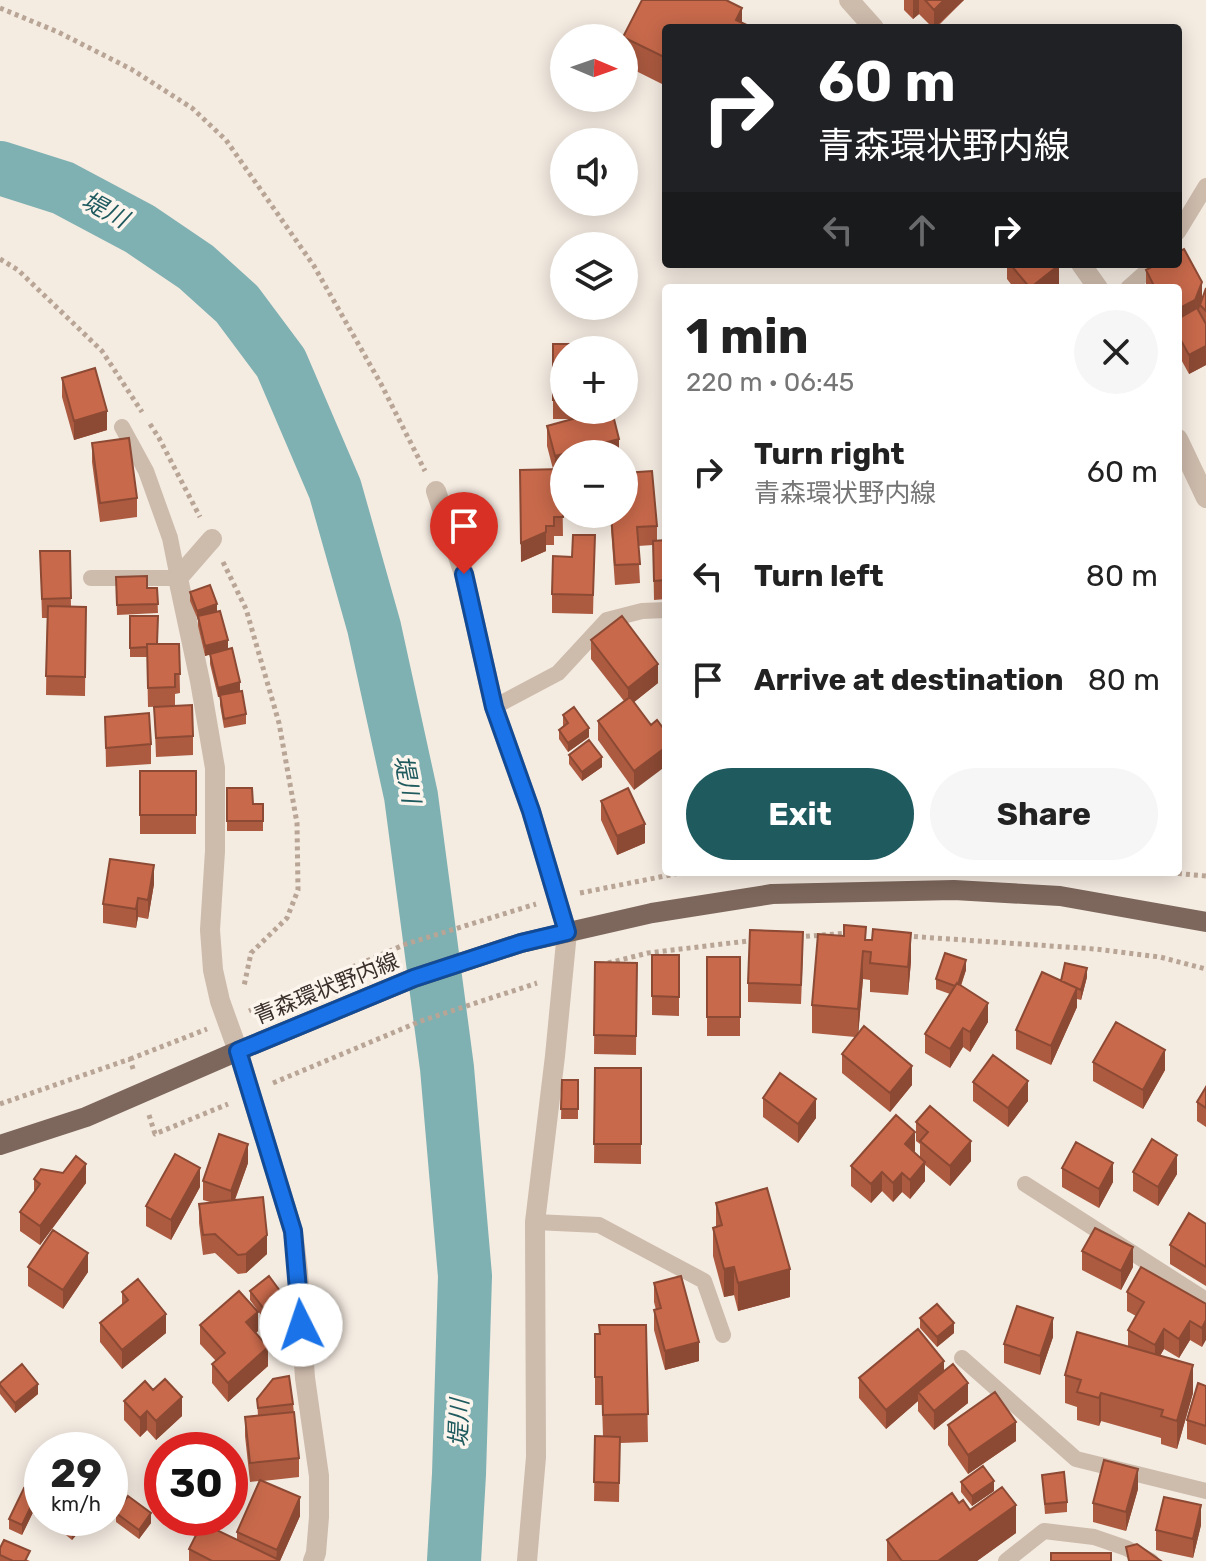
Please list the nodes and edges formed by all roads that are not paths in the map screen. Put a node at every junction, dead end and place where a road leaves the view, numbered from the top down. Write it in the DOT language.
graph roads {
  1 [pos="849,0"];
  2 [pos="870,24"];
  3 [pos="1206,186"];
  4 [pos="1182,225"];
  5 [pos="1150,268"];
  6 [pos="1132,284"];
  7 [pos="122,427"];
  8 [pos="1182,447"];
  9 [pos="436,491"];
  10 [pos="1206,498"];
  11 [pos="212,539"];
  12 [pos="91,578"];
  13 [pos="178,578"];
  14 [pos="662,610"];
  15 [pos="494,707"];
  16 [pos="1206,922"];
  17 [pos="567,932"];
  18 [pos="238,1051"];
  19 [pos="0,1145"];
  20 [pos="1025,1184"];
  21 [pos="535,1222"];
  22 [pos="1206,1300"];
  23 [pos="723,1335"];
  24 [pos="962,1358"];
  25 [pos="1206,1491"];
  26 [pos="313,1561"];
  27 [pos="527,1561"];
  28 [pos="1006,1561"];
  29 [pos="1151,1561"];
  1 -- 2 [label="street"];
  3 -- 4 [label="lane"];
  5 -- 6 [label="lane"];
  7 -- 13 [label="lane"];
  8 -- 10 [label="street"];
  9 -- 15 [label="street"];
  11 -- 13 [label="street"];
  12 -- 13 [label="lane"];
  13 -- 18 [label="street"];
  14 -- 15 [label="lane"];
  15 -- 17 [label="street"];
  16 -- 17 [label="main road, 青森環状野内線"];
  17 -- 18 [label="main road, 青森環状野内線"];
  17 -- 21 [label="street"];
  18 -- 19 [label="main road, 青森環状野内線"];
  18 -- 26 [label="street"];
  20 -- 22 [label="lane"];
  21 -- 23 [label="lane"];
  21 -- 27 [label="street"];
  24 -- 25 [label="lane"];
  28 -- 29 [label="lane"];
}
